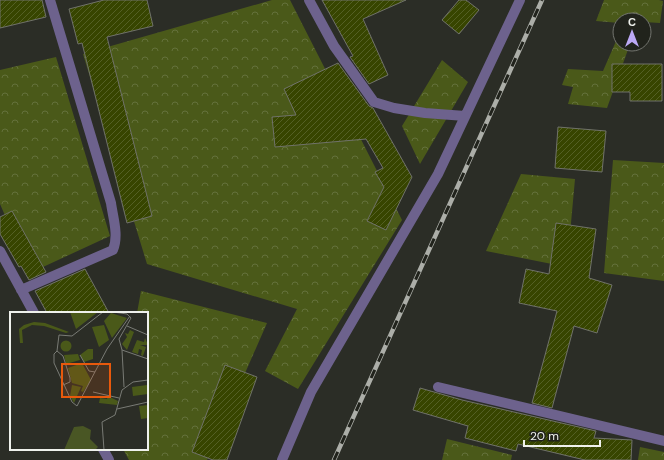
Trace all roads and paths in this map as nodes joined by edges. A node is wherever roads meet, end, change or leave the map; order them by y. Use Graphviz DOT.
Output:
graph roads {
  1 [pos="50,0"];
  2 [pos="309,0"];
  3 [pos="520,0"];
  4 [pos="465,116"];
  5 [pos="0,251"];
  6 [pos="21,290"];
  7 [pos="33,312"];
  8 [pos="438,387"];
  9 [pos="664,441"];
  10 [pos="104,450"];
  11 [pos="109,460"];
  12 [pos="282,460"];
  1 -- 6 [label="street"];
  2 -- 4 [label="street"];
  3 -- 4 [label="street"];
  4 -- 12 [label="street"];
  5 -- 6 [label="street"];
  6 -- 7 [label="street"];
  8 -- 9 [label="street"];
  10 -- 11 [label="street"];
}
